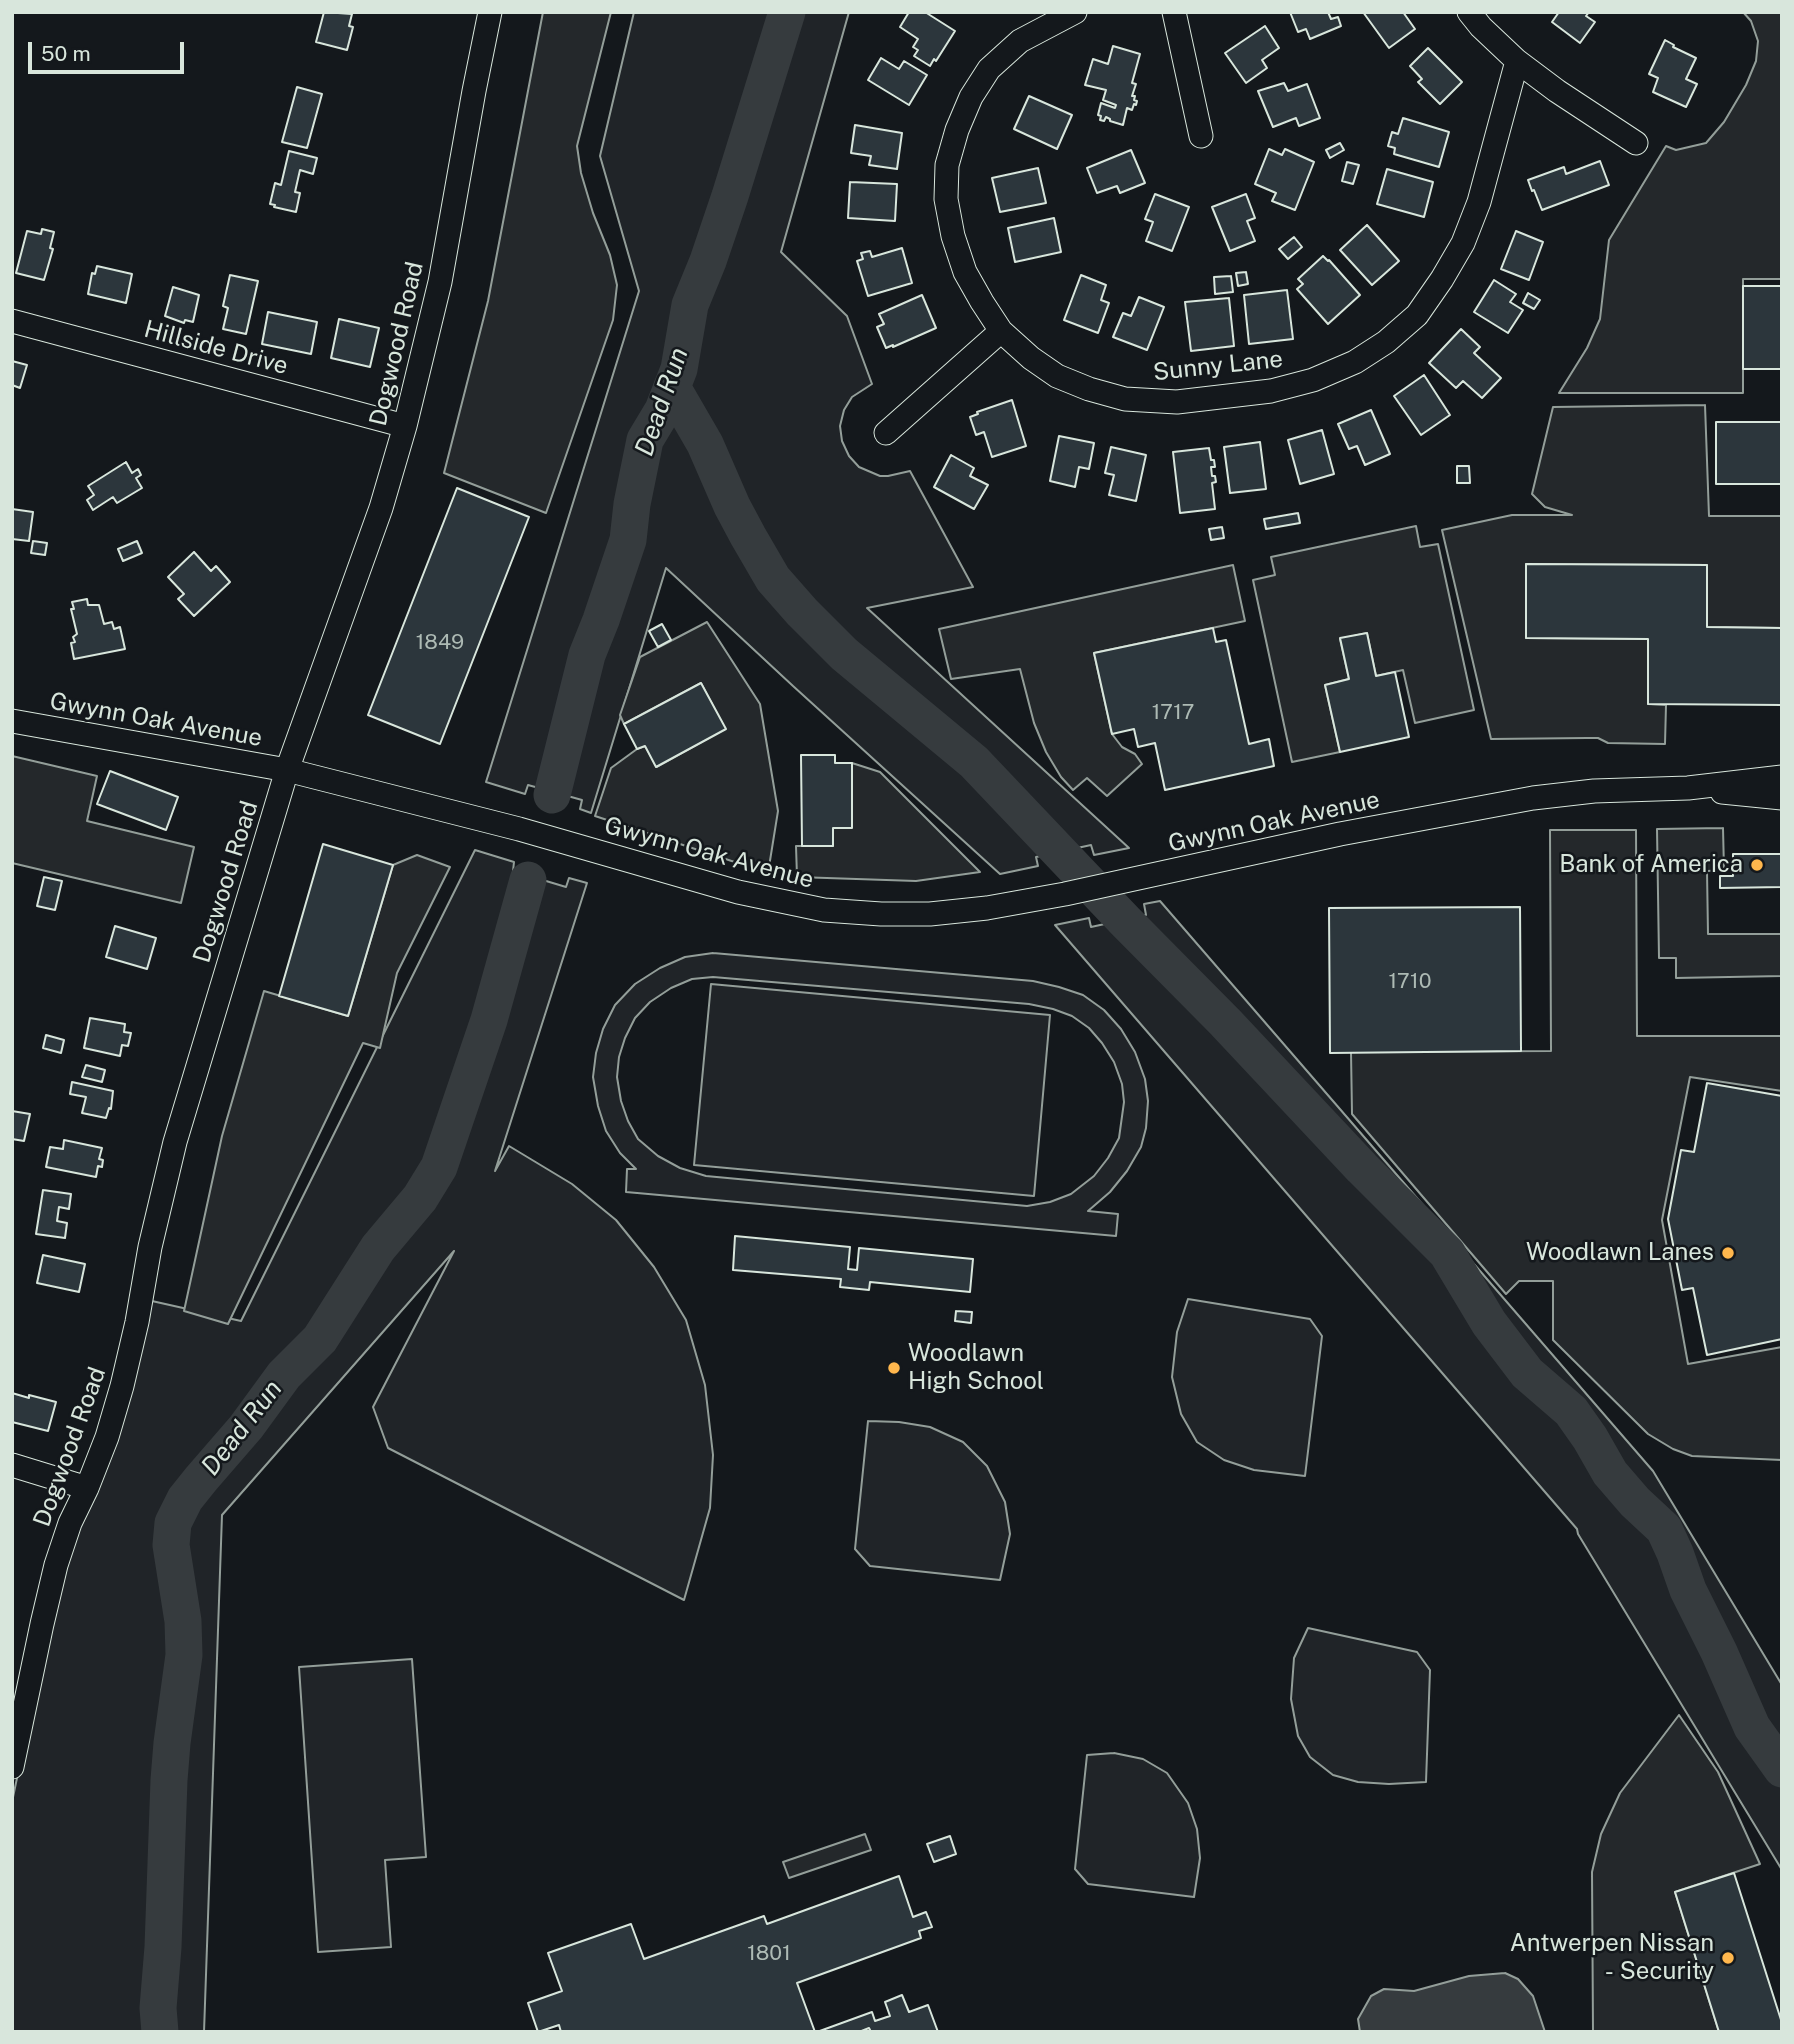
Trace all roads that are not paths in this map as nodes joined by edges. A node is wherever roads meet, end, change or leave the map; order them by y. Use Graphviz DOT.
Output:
graph roads {
  1 [pos="490,12"];
  2 [pos="1075,12"];
  3 [pos="1174,12"];
  4 [pos="1469,12"];
  5 [pos="1517,61"];
  6 [pos="1201,136"];
  7 [pos="1636,144"];
  8 [pos="12,321"];
  9 [pos="1001,331"];
  10 [pos="405,426"];
  11 [pos="886,433"];
  12 [pos="12,721"];
  13 [pos="287,771"];
  14 [pos="1782,777"];
  15 [pos="1688,788"];
  16 [pos="1782,798"];
  17 [pos="12,1465"];
  18 [pos="87,1488"];
  19 [pos="12,1767"];
  1 -- 10 [label="street, Dogwood Road"];
  2 -- 9 [label="street, Sunny Lane"];
  3 -- 6 [label="street"];
  4 -- 5 [label="street"];
  5 -- 7 [label="street"];
  5 -- 9 [label="street, Sunny Lane"];
  8 -- 10 [label="street, Hillside Drive"];
  9 -- 11 [label="street"];
  10 -- 13 [label="street, Dogwood Road"];
  12 -- 13 [label="street, Gwynn Oak Avenue"];
  13 -- 15 [label="street, Gwynn Oak Avenue"];
  13 -- 18 [label="street, Dogwood Road"];
  14 -- 15 [label="street, Gwynn Oak Avenue"];
  15 -- 16 [label="street, Gwynn Oak Avenue"];
  17 -- 18 [label="street"];
  18 -- 19 [label="street, Dogwood Road"];
}
